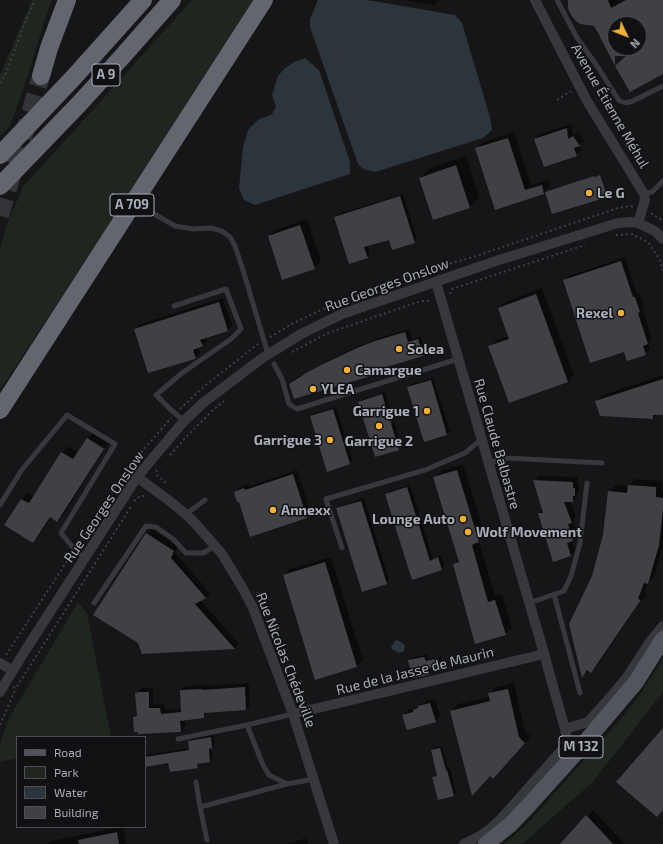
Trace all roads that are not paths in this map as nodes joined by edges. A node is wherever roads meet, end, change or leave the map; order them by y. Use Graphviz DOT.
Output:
graph roads {
  1 [pos="67,0"];
  2 [pos="143,0"];
  3 [pos="172,0"];
  4 [pos="264,0"];
  5 [pos="535,0"];
  6 [pos="557,0"];
  7 [pos="40,76"];
  8 [pos="663,86"];
  9 [pos="0,155"];
  10 [pos="663,181"];
  11 [pos="0,186"];
  12 [pos="644,194"];
  13 [pos="154,214"];
  14 [pos="638,223"];
  15 [pos="663,239"];
  16 [pos="436,282"];
  17 [pos="174,306"];
  18 [pos="268,354"];
  19 [pos="458,359"];
  20 [pos="274,364"];
  21 [pos="0,410"];
  22 [pos="184,421"];
  23 [pos="482,439"];
  24 [pos="489,463"];
  25 [pos="602,463"];
  26 [pos="137,477"];
  27 [pos="587,483"];
  28 [pos="205,500"];
  29 [pos="0,505"];
  30 [pos="186,514"];
  31 [pos="215,546"];
  32 [pos="342,548"];
  33 [pos="85,558"];
  34 [pos="554,594"];
  35 [pos="94,603"];
  36 [pos="529,603"];
  37 [pos="663,626"];
  38 [pos="663,639"];
  39 [pos="544,654"];
  40 [pos="0,663"];
  41 [pos="13,671"];
  42 [pos="0,692"];
  43 [pos="580,693"];
  44 [pos="294,714"];
  45 [pos="247,726"];
  46 [pos="565,729"];
  47 [pos="178,739"];
  48 [pos="314,780"];
  49 [pos="196,782"];
  50 [pos="287,784"];
  51 [pos="200,807"];
  52 [pos="207,840"];
  53 [pos="334,844"];
  54 [pos="464,844"];
  55 [pos="486,844"];
  1 -- 7 [label="highway"];
  2 -- 9 [label="highway, A 9"];
  3 -- 11 [label="highway, A 9"];
  4 -- 21 [label="highway, A 709"];
  5 -- 12 [label="street, Avenue Étienne Méhul"];
  6 -- 8 [label="lane"];
  10 -- 12 [label="lane"];
  12 -- 14 [label="street"];
  13 -- 18 [label="lane"];
  14 -- 15 [label="street"];
  14 -- 16 [label="street, Rue Georges Onslow"];
  16 -- 18 [label="street, Rue Georges Onslow"];
  16 -- 19 [label="street, Rue Claude Balbastre"];
  17 -- 22 [label="lane"];
  18 -- 22 [label="street, Rue Georges Onslow"];
  19 -- 20 [label="lane"];
  19 -- 23 [label="street, Rue Claude Balbastre"];
  22 -- 26 [label="street, Rue Georges Onslow"];
  23 -- 24 [label="street, Rue Claude Balbastre"];
  23 -- 32 [label="lane"];
  24 -- 25 [label="lane"];
  24 -- 36 [label="street, Rue Claude Balbastre"];
  26 -- 30 [label="street, Rue Nicolas Chédeville"];
  26 -- 33 [label="street, Rue Georges Onslow"];
  27 -- 34 [label="lane"];
  28 -- 30 [label="lane"];
  29 -- 33 [label="lane"];
  30 -- 31 [label="street, Rue Nicolas Chédeville"];
  31 -- 35 [label="lane"];
  31 -- 44 [label="street, Rue Nicolas Chédeville"];
  33 -- 41 [label="street, Rue Georges Onslow"];
  34 -- 36 [label="lane"];
  34 -- 43 [label="lane"];
  36 -- 39 [label="street, Rue Claude Balbastre"];
  37 -- 46 [label="street"];
  38 -- 55 [label="main road, M 132"];
  39 -- 44 [label="street, Rue de la Jasse de Maurin"];
  39 -- 46 [label="street, Rue Claude Balbastre"];
  40 -- 41 [label="street"];
  41 -- 42 [label="street, Rue Georges Onslow"];
  44 -- 45 [label="lane"];
  44 -- 48 [label="street, Rue Nicolas Chédeville"];
  45 -- 47 [label="lane"];
  45 -- 50 [label="lane"];
  46 -- 54 [label="street, Rue Claude Balbastre"];
  48 -- 50 [label="lane"];
  48 -- 53 [label="street, Rue Nicolas Chédeville"];
  49 -- 51 [label="lane"];
  50 -- 51 [label="lane"];
  51 -- 52 [label="lane"];
}
